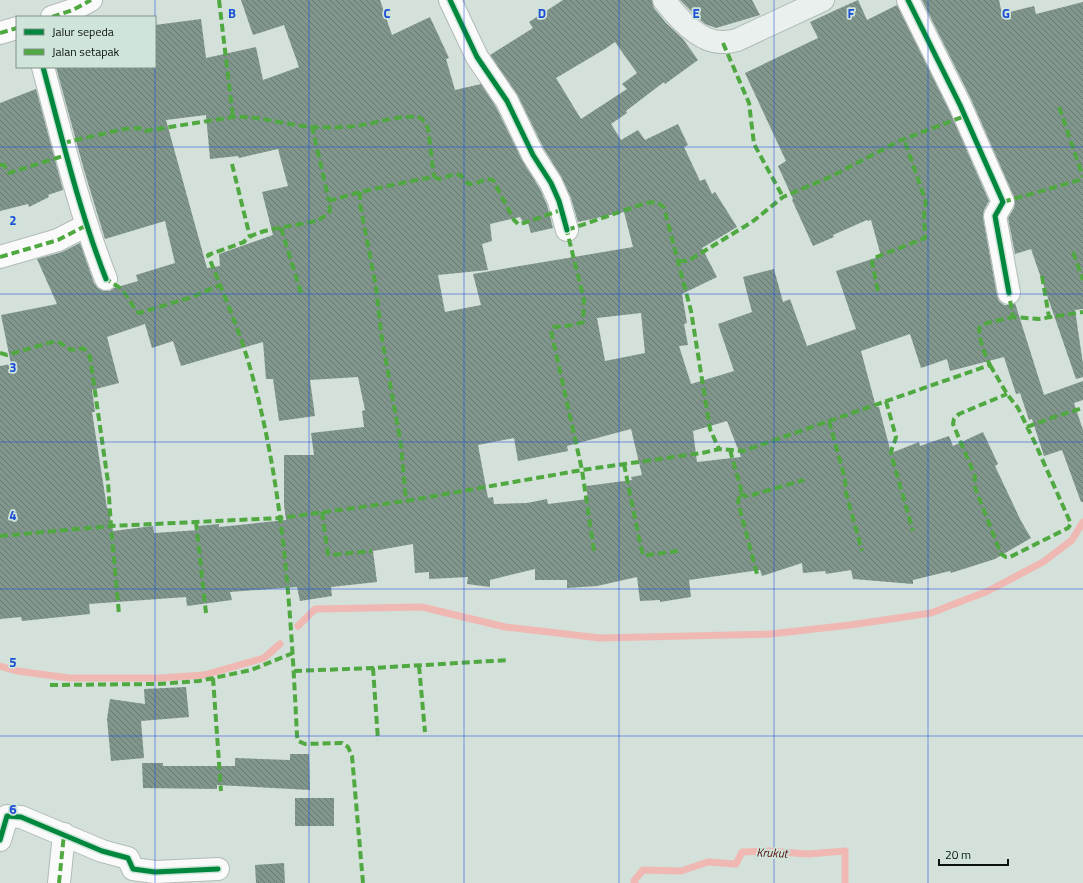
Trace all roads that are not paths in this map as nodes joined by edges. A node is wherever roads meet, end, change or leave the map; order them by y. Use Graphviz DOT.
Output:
graph roads {
  1 [pos="91,0"];
  2 [pos="450,0"];
  3 [pos="664,0"];
  4 [pos="823,0"];
  5 [pos="908,0"];
  6 [pos="55,16"];
  7 [pos="16,28"];
  8 [pos="0,33"];
  9 [pos="43,68"];
  10 [pos="87,225"];
  11 [pos="567,230"];
  12 [pos="0,257"];
  13 [pos="106,279"];
  14 [pos="1009,293"];
  15 [pos="64,834"];
  16 [pos="0,840"];
  17 [pos="218,869"];
  18 [pos="60,883"];
  1 -- 6 [label="street"];
  2 -- 11 [label="street"];
  3 -- 4 [label="main road"];
  5 -- 14 [label="street"];
  7 -- 8 [label="street"];
  9 -- 10 [label="street"];
  10 -- 12 [label="street"];
  10 -- 13 [label="street"];
  15 -- 16 [label="street"];
  15 -- 17 [label="street"];
  15 -- 18 [label="street"];
}
